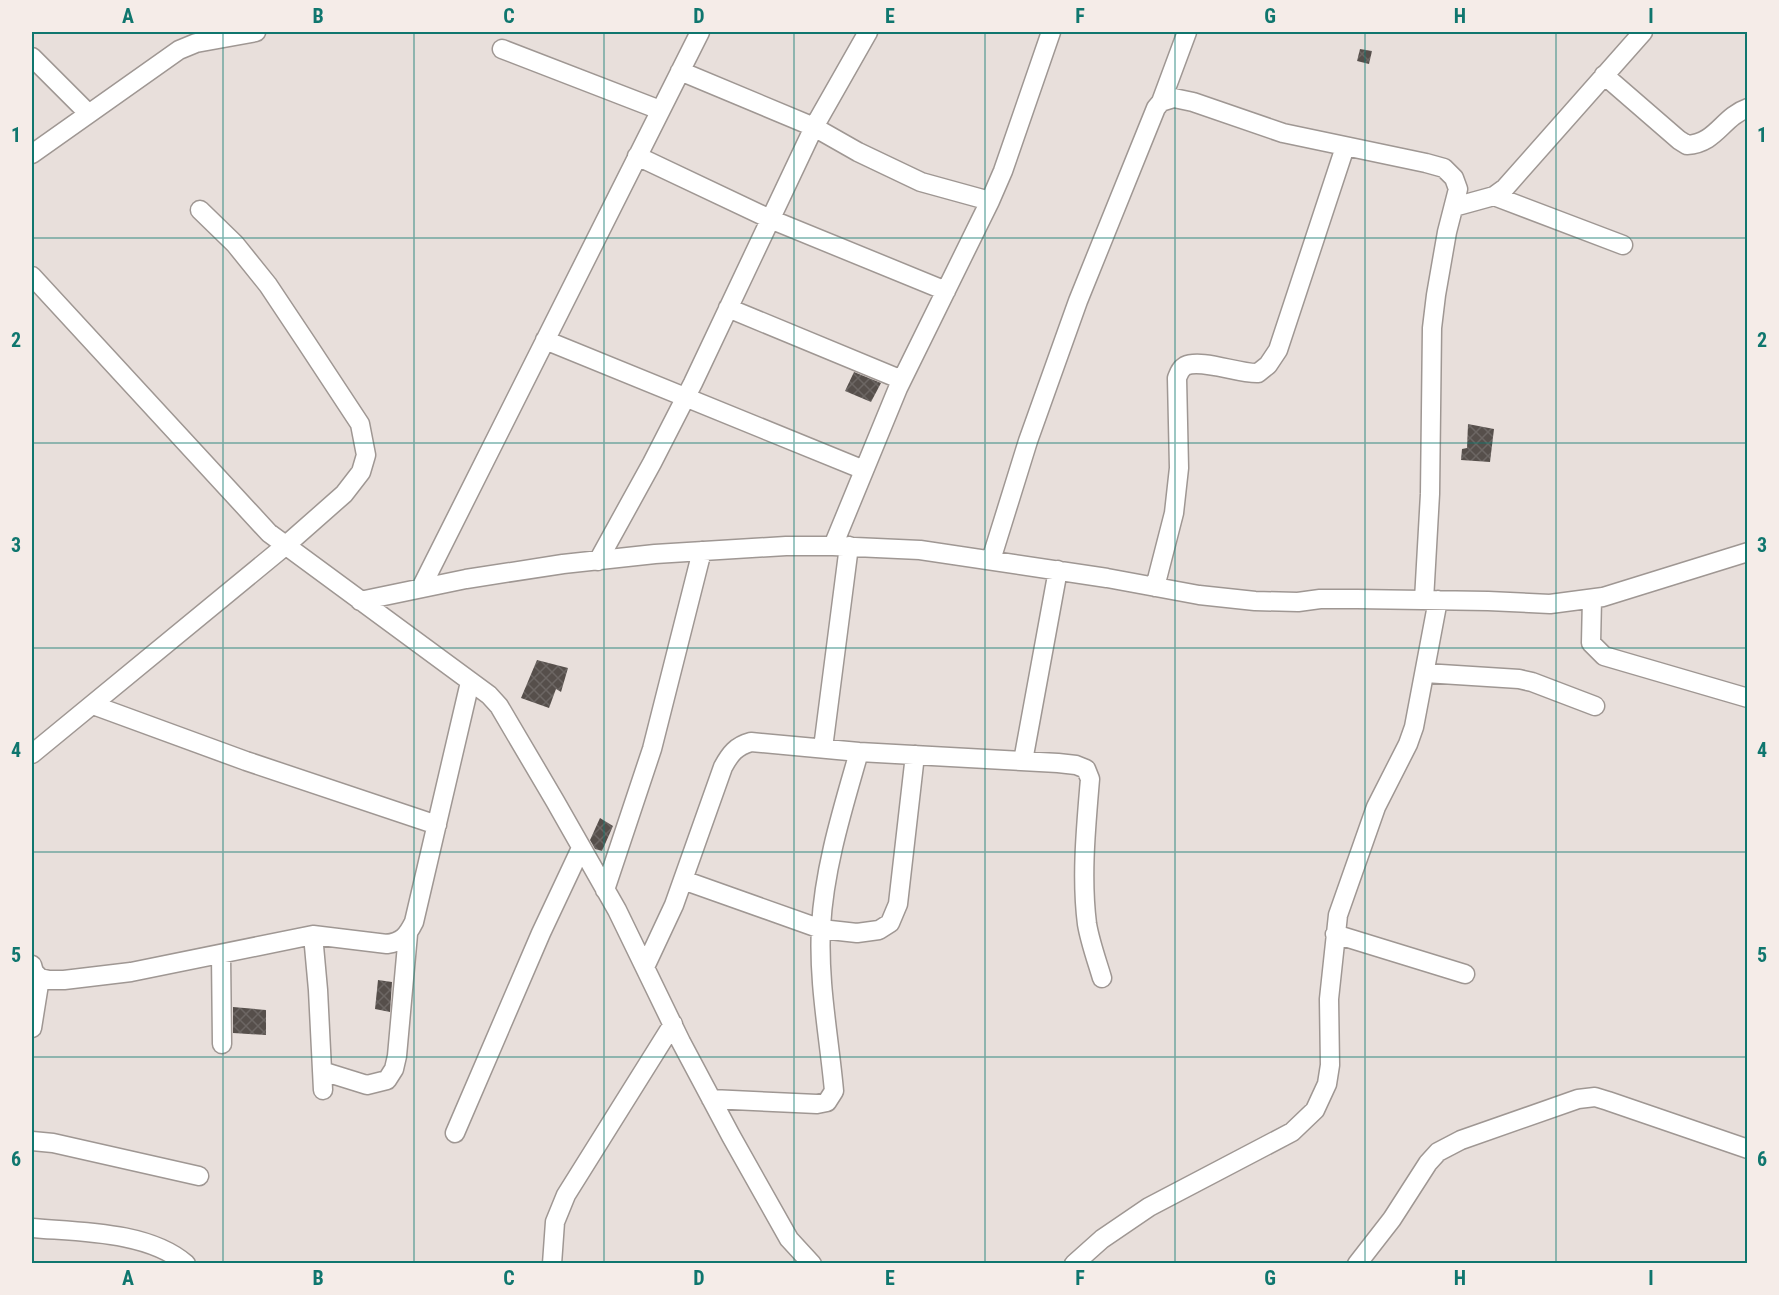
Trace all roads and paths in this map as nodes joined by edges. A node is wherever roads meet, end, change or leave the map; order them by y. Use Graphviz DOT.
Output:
graph roads {
  1 [pos="256,32"];
  2 [pos="868,32"];
  3 [pos="1051,32"];
  4 [pos="1187,32"];
  5 [pos="1643,32"];
  6 [pos="692,34"];
  7 [pos="207,36"];
  8 [pos="502,49"];
  9 [pos="32,57"];
  10 [pos="680,70"];
  11 [pos="1604,75"];
  12 [pos="1161,102"];
  13 [pos="1748,108"];
  14 [pos="660,110"];
  15 [pos="88,113"];
  16 [pos="814,127"];
  17 [pos="1345,147"];
  18 [pos="32,154"];
  19 [pos="637,156"];
  20 [pos="1494,196"];
  21 [pos="990,201"];
  22 [pos="1454,207"];
  23 [pos="200,210"];
  24 [pos="770,219"];
  25 [pos="1623,245"];
  26 [pos="32,276"];
  27 [pos="946,291"];
  28 [pos="728,308"];
  29 [pos="545,340"];
  30 [pos="902,380"];
  31 [pos="686,397"];
  32 [pos="864,470"];
  33 [pos="285,546"];
  34 [pos="841,546"];
  35 [pos="702,551"];
  36 [pos="1748,552"];
  37 [pos="991,560"];
  38 [pos="598,561"];
  39 [pos="1058,570"];
  40 [pos="1155,587"];
  41 [pos="421,588"];
  42 [pos="1592,599"];
  43 [pos="1431,600"];
  44 [pos="360,601"];
  45 [pos="1425,673"];
  46 [pos="470,682"];
  47 [pos="1748,698"];
  48 [pos="93,705"];
  49 [pos="1595,706"];
  50 [pos="823,748"];
  51 [pos="859,752"];
  52 [pos="32,754"];
  53 [pos="915,755"];
  54 [pos="1023,761"];
  55 [pos="437,825"];
  56 [pos="581,848"];
  57 [pos="683,880"];
  58 [pos="605,890"];
  59 [pos="821,929"];
  60 [pos="408,934"];
  61 [pos="1335,934"];
  62 [pos="313,935"];
  63 [pos="221,954"];
  64 [pos="645,967"];
  65 [pos="36,972"];
  66 [pos="1465,974"];
  67 [pos="1102,978"];
  68 [pos="672,1024"];
  69 [pos="32,1028"];
  70 [pos="222,1044"];
  71 [pos="322,1071"];
  72 [pos="323,1090"];
  73 [pos="711,1099"];
  74 [pos="454,1133"];
  75 [pos="32,1141"];
  76 [pos="1748,1149"];
  77 [pos="199,1176"];
  78 [pos="32,1228"];
  79 [pos="186,1263"];
  80 [pos="552,1263"];
  81 [pos="812,1263"];
  82 [pos="1074,1263"];
  83 [pos="1357,1263"];
  1 -- 7 [label="street"];
  2 -- 16 [label="street"];
  3 -- 21 [label="street"];
  4 -- 12 [label="street"];
  5 -- 11 [label="street"];
  6 -- 10 [label="street"];
  7 -- 15 [label="street"];
  8 -- 14 [label="street"];
  9 -- 15 [label="street"];
  10 -- 14 [label="street"];
  10 -- 16 [label="street"];
  11 -- 13 [label="street"];
  11 -- 20 [label="street"];
  12 -- 17 [label="street"];
  12 -- 37 [label="street"];
  14 -- 19 [label="street"];
  15 -- 18 [label="street"];
  16 -- 21 [label="street"];
  16 -- 24 [label="street"];
  17 -- 22 [label="street"];
  17 -- 40 [label="street"];
  19 -- 24 [label="street"];
  19 -- 29 [label="street"];
  20 -- 22 [label="street"];
  20 -- 25 [label="street"];
  21 -- 27 [label="street"];
  22 -- 43 [label="street"];
  23 -- 33 [label="street"];
  24 -- 27 [label="street"];
  24 -- 28 [label="street"];
  26 -- 33 [label="street"];
  27 -- 30 [label="street"];
  28 -- 30 [label="street"];
  28 -- 31 [label="street"];
  29 -- 31 [label="street"];
  29 -- 41 [label="street"];
  30 -- 32 [label="street"];
  31 -- 32 [label="street"];
  31 -- 38 [label="street"];
  32 -- 34 [label="street"];
  33 -- 44 [label="street"];
  33 -- 48 [label="street"];
  34 -- 35 [label="street"];
  34 -- 37 [label="street"];
  34 -- 50 [label="street"];
  35 -- 38 [label="street"];
  35 -- 58 [label="street"];
  36 -- 42 [label="street"];
  37 -- 39 [label="street"];
  38 -- 41 [label="street"];
  39 -- 40 [label="street"];
  39 -- 54 [label="street"];
  40 -- 43 [label="street"];
  41 -- 44 [label="street"];
  42 -- 43 [label="street"];
  42 -- 47 [label="street"];
  43 -- 45 [label="street"];
  44 -- 46 [label="street"];
  45 -- 49 [label="street"];
  45 -- 61 [label="street"];
  46 -- 55 [label="street"];
  46 -- 56 [label="street"];
  48 -- 52 [label="street"];
  48 -- 55 [label="street"];
  50 -- 51 [label="street"];
  50 -- 57 [label="street"];
  51 -- 53 [label="street"];
  51 -- 59 [label="street"];
  53 -- 54 [label="street"];
  53 -- 59 [label="street"];
  54 -- 67 [label="street"];
  55 -- 60 [label="street"];
  56 -- 58 [label="street"];
  56 -- 74 [label="street"];
  57 -- 59 [label="street"];
  57 -- 64 [label="street"];
  58 -- 64 [label="street"];
  59 -- 73 [label="street"];
  60 -- 62 [label="street"];
  60 -- 71 [label="street"];
  61 -- 66 [label="street"];
  61 -- 82 [label="street"];
  62 -- 63 [label="street"];
  62 -- 71 [label="street"];
  63 -- 65 [label="street"];
  63 -- 70 [label="street"];
  64 -- 68 [label="street"];
  65 -- 69 [label="street"];
  68 -- 73 [label="street"];
  68 -- 80 [label="street"];
  71 -- 72 [label="street"];
  73 -- 81 [label="street"];
  75 -- 77 [label="street"];
  76 -- 83 [label="street"];
  78 -- 79 [label="street"];
}
